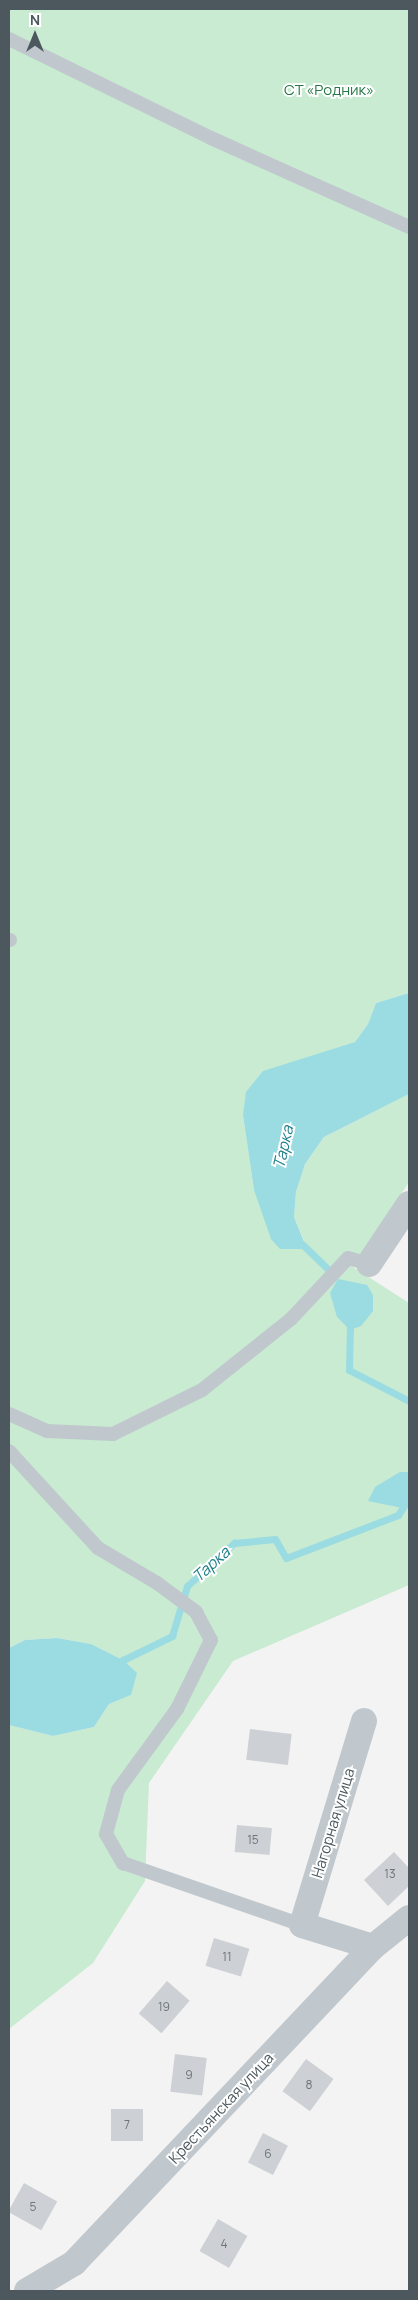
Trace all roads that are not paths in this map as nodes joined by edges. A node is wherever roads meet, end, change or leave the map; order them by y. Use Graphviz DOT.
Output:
graph roads {
  1 [pos="9,39"];
  2 [pos="409,227"];
  3 [pos="409,1204"];
  4 [pos="359,1261"];
  5 [pos="9,1414"];
  6 [pos="9,1451"];
  7 [pos="364,1722"];
  8 [pos="409,1918"];
  9 [pos="302,1926"];
  10 [pos="373,1947"];
  11 [pos="27,2291"];
  1 -- 2 [label="lane"];
  3 -- 4 [label="street"];
  4 -- 5 [label="lane"];
  6 -- 9 [label="lane"];
  7 -- 9 [label="street, Нагорная улица"];
  8 -- 10 [label="street, Крестьянская улица"];
  9 -- 10 [label="street"];
  10 -- 11 [label="street, Крестьянская улица"];
}
